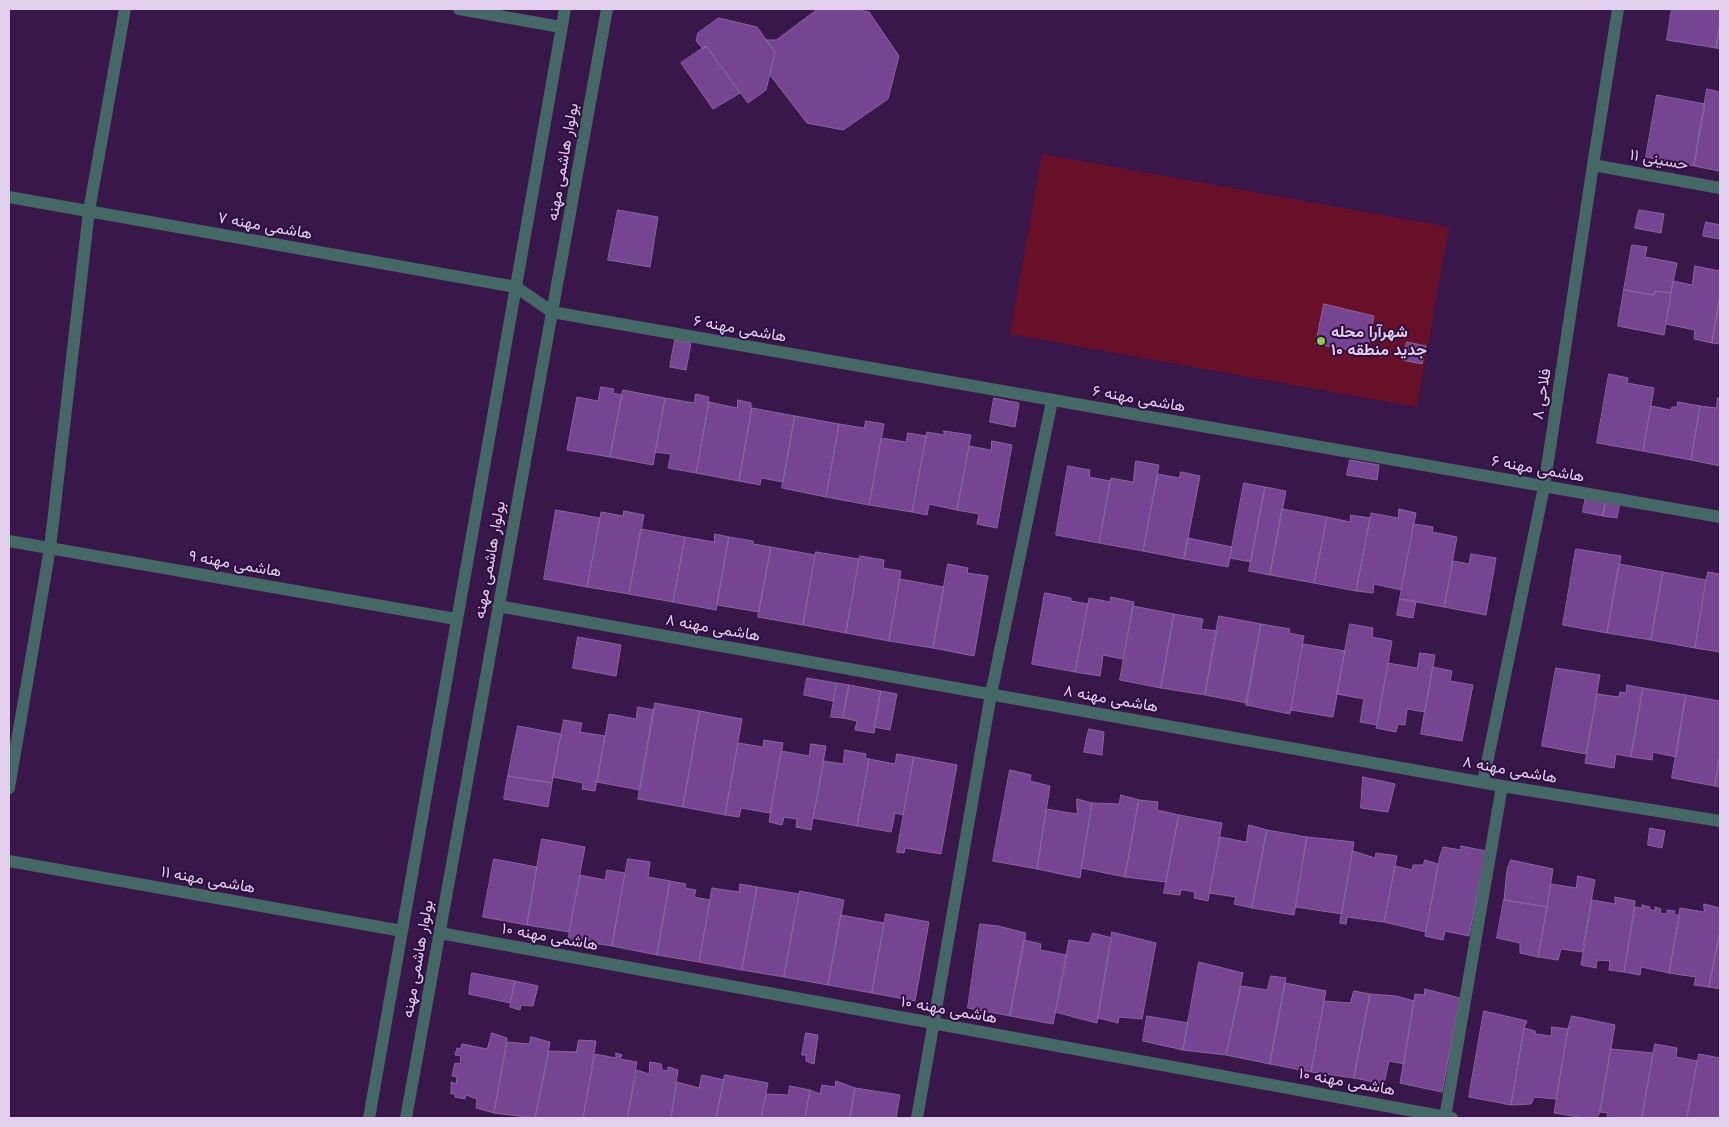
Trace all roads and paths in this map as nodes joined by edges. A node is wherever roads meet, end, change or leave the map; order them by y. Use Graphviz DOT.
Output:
graph roads {
  1 [pos="126,9"];
  2 [pos="459,9"];
  3 [pos="565,9"];
  4 [pos="607,9"];
  5 [pos="1618,9"];
  6 [pos="561,27"];
  7 [pos="1593,165"];
  8 [pos="1720,188"];
  9 [pos="9,196"];
  10 [pos="90,211"];
  11 [pos="516,287"];
  12 [pos="552,312"];
  13 [pos="1052,401"];
  14 [pos="1544,487"];
  15 [pos="1720,517"];
  16 [pos="9,540"];
  17 [pos="50,548"];
  18 [pos="498,606"];
  19 [pos="456,619"];
  20 [pos="991,694"];
  21 [pos="1483,782"];
  22 [pos="1502,786"];
  23 [pos="9,788"];
  24 [pos="1720,821"];
  25 [pos="9,861"];
  26 [pos="402,931"];
  27 [pos="440,934"];
  28 [pos="934,1024"];
  29 [pos="1448,1117"];
  30 [pos="369,1118"];
  31 [pos="406,1118"];
  32 [pos="917,1118"];
  1 -- 10 [label="street"];
  2 -- 6 [label="street"];
  3 -- 6 [label="street, بولوار هاشمی مهنه"];
  4 -- 12 [label="street, بولوار هاشمی مهنه"];
  5 -- 7 [label="street, فلاحی ۸"];
  6 -- 11 [label="street, بولوار هاشمی مهنه"];
  7 -- 8 [label="street, حسینی ۱۱"];
  7 -- 14 [label="street, فلاحی ۸"];
  9 -- 10 [label="street, هاشمی مهنه ۷"];
  10 -- 11 [label="street, هاشمی مهنه ۷"];
  10 -- 17 [label="street"];
  11 -- 12 [label="street"];
  11 -- 19 [label="street, بولوار هاشمی مهنه"];
  12 -- 13 [label="street, هاشمی مهنه ۶"];
  12 -- 18 [label="street, بولوار هاشمی مهنه"];
  13 -- 14 [label="street, هاشمی مهنه ۶"];
  13 -- 20 [label="street"];
  14 -- 15 [label="street, هاشمی مهنه ۶"];
  14 -- 21 [label="street, فلاحی ۸"];
  16 -- 17 [label="street, هاشمی مهنه ۹"];
  17 -- 19 [label="street, هاشمی مهنه ۹"];
  17 -- 23 [label="street"];
  18 -- 20 [label="street, هاشمی مهنه ۸"];
  18 -- 27 [label="street, بولوار هاشمی مهنه"];
  19 -- 26 [label="street, بولوار هاشمی مهنه"];
  20 -- 21 [label="street, هاشمی مهنه ۸"];
  20 -- 28 [label="street"];
  21 -- 22 [label="street, هاشمی مهنه ۸"];
  22 -- 24 [label="street, هاشمی مهنه ۸"];
  22 -- 29 [label="street"];
  25 -- 26 [label="street, هاشمی مهنه ۱۱"];
  26 -- 30 [label="street, بولوار هاشمی مهنه"];
  27 -- 28 [label="street, هاشمی مهنه ۱۰"];
  27 -- 31 [label="street, بولوار هاشمی مهنه"];
  28 -- 29 [label="street, هاشمی مهنه ۱۰"];
  28 -- 32 [label="street"];
}
